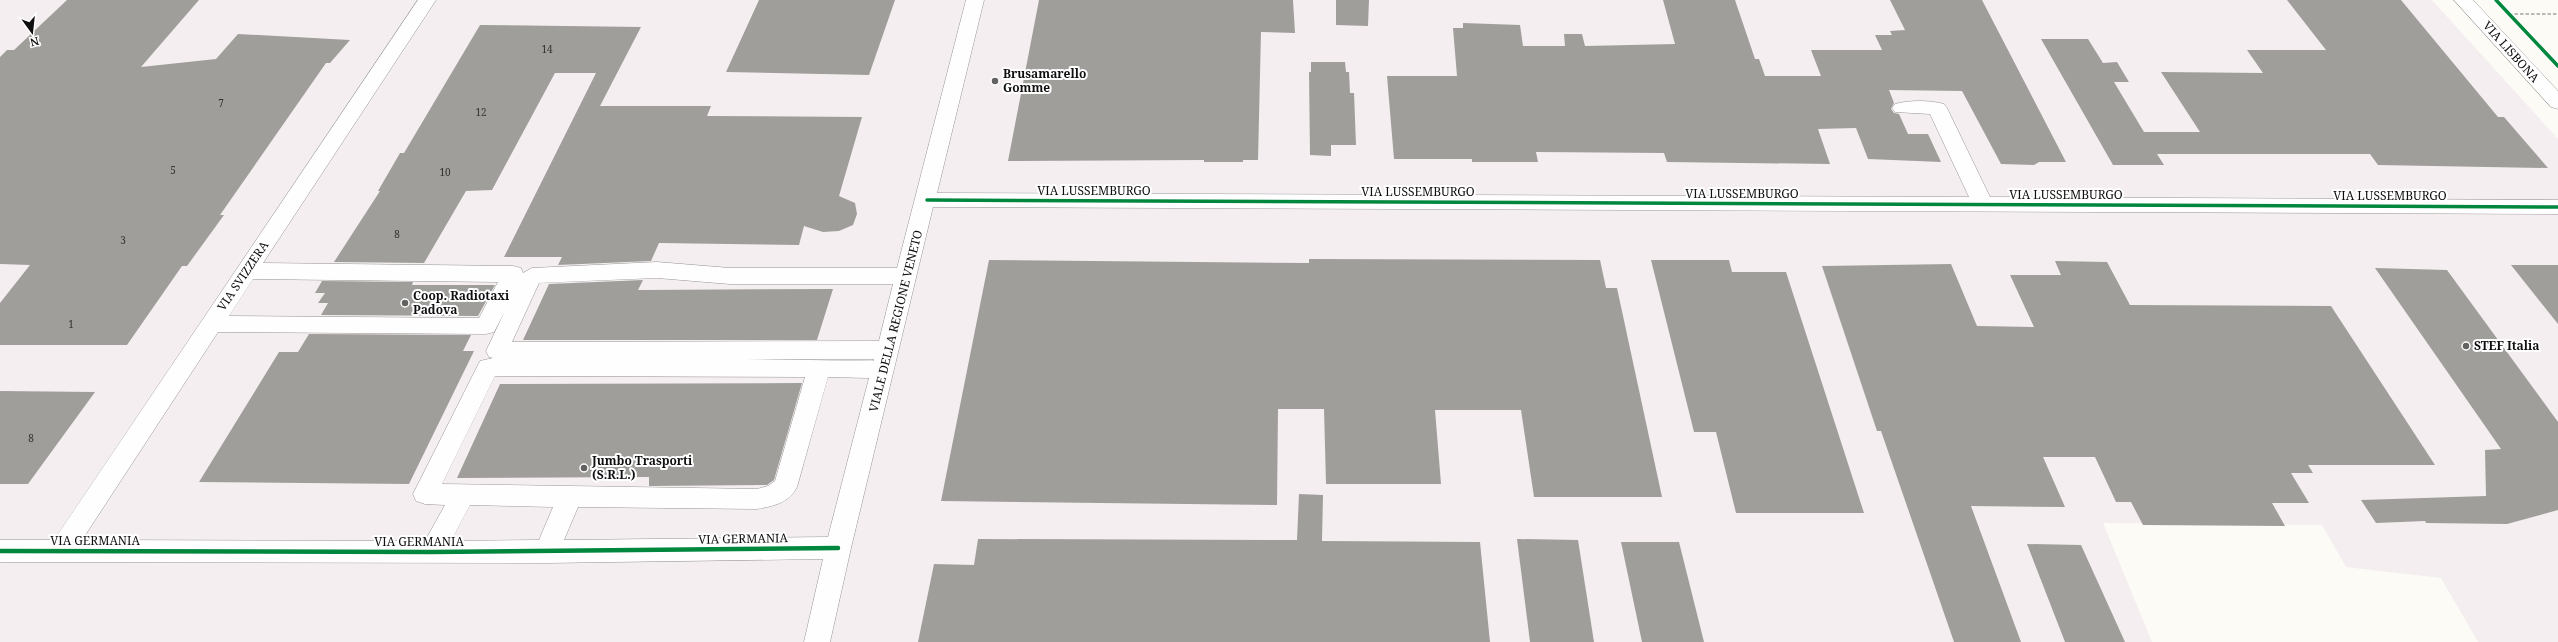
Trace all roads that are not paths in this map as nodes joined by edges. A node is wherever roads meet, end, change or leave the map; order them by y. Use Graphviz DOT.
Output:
graph roads {
  1 [pos="427,0"];
  2 [pos="975,0"];
  3 [pos="2463,0"];
  4 [pos="2558,103"];
  5 [pos="1902,108"];
  6 [pos="927,200"];
  7 [pos="1983,204"];
  8 [pos="2558,207"];
  9 [pos="246,271"];
  10 [pos="907,276"];
  11 [pos="211,324"];
  12 [pos="886,360"];
  13 [pos="819,368"];
  14 [pos="462,495"];
  15 [pos="570,497"];
  16 [pos="838,548"];
  17 [pos="0,551"];
  18 [pos="60,552"];
  19 [pos="432,552"];
  20 [pos="546,552"];
  21 [pos="817,642"];
  1 -- 9 [label="street, VIA SVIZZERA"];
  2 -- 6 [label="street, VIALE DELLA REGIONE VENETO"];
  3 -- 4 [label="street, VIA LISBONA"];
  5 -- 7 [label="street"];
  6 -- 7 [label="street, VIA LUSSEMBURGO"];
  6 -- 10 [label="street, VIALE DELLA REGIONE VENETO"];
  7 -- 8 [label="street, VIA LUSSEMBURGO"];
  9 -- 11 [label="street, VIA SVIZZERA"];
  9 -- 11 [label="street"];
  10 -- 12 [label="street, VIALE DELLA REGIONE VENETO"];
  10 -- 12 [label="street"];
  11 -- 18 [label="street, VIA SVIZZERA"];
  12 -- 13 [label="street"];
  12 -- 16 [label="street, VIALE DELLA REGIONE VENETO"];
  13 -- 14 [label="street"];
  13 -- 15 [label="street"];
  14 -- 15 [label="street"];
  14 -- 19 [label="street"];
  15 -- 20 [label="street"];
  16 -- 20 [label="street, VIA GERMANIA"];
  16 -- 21 [label="street, VIALE DELLA REGIONE VENETO"];
  17 -- 18 [label="street, VIA GERMANIA"];
  18 -- 19 [label="street, VIA GERMANIA"];
  19 -- 20 [label="street, VIA GERMANIA"];
}
